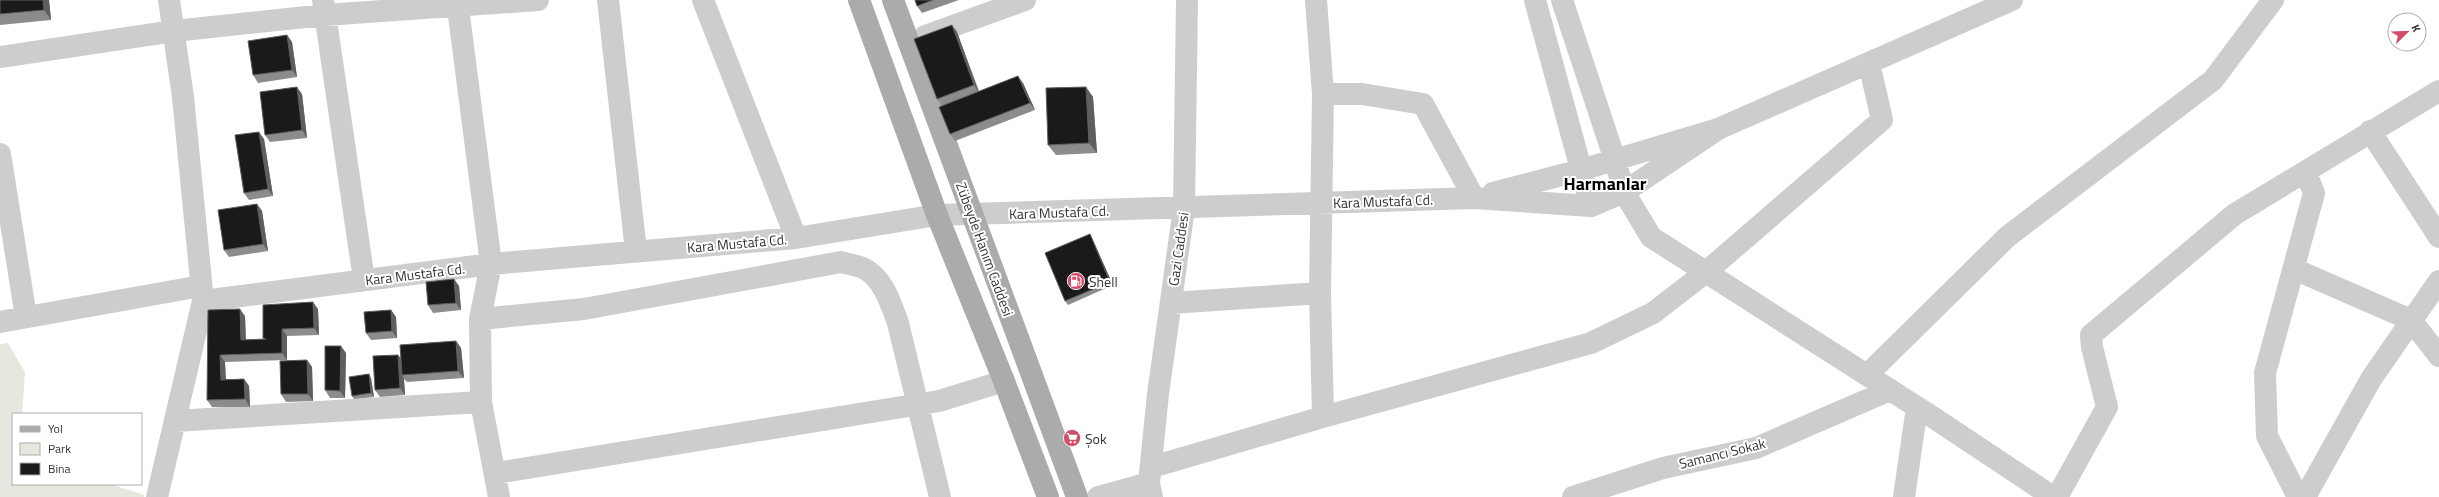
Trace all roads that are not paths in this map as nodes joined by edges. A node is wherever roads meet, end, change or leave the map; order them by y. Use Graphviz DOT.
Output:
graph roads {
  1 [pos="169,0"];
  2 [pos="538,0"];
  3 [pos="608,0"];
  4 [pos="702,0"];
  5 [pos="859,0"];
  6 [pos="893,0"];
  7 [pos="1025,0"];
  8 [pos="1187,0"];
  9 [pos="1316,0"];
  10 [pos="1535,0"];
  11 [pos="1562,0"];
  12 [pos="2012,0"];
  13 [pos="2273,0"];
  14 [pos="457,3"];
  15 [pos="324,8"];
  16 [pos="174,31"];
  17 [pos="909,42"];
  18 [pos="0,57"];
  19 [pos="1869,63"];
  20 [pos="2439,91"];
  21 [pos="1323,94"];
  22 [pos="1718,130"];
  23 [pos="2370,131"];
  24 [pos="0,154"];
  25 [pos="1616,160"];
  26 [pos="1581,170"];
  27 [pos="2306,173"];
  28 [pos="1624,192"];
  29 [pos="1474,198"];
  30 [pos="1320,203"];
  31 [pos="1591,206"];
  32 [pos="1184,208"];
  33 [pos="937,215"];
  34 [pos="972,215"];
  35 [pos="2439,237"];
  36 [pos="796,238"];
  37 [pos="636,252"];
  38 [pos="492,264"];
  39 [pos="2294,269"];
  40 [pos="1706,272"];
  41 [pos="364,280"];
  42 [pos="2439,281"];
  43 [pos="202,293"];
  44 [pos="1320,293"];
  45 [pos="1171,303"];
  46 [pos="26,317"];
  47 [pos="480,318"];
  48 [pos="2411,320"];
  49 [pos="0,322"];
  50 [pos="2439,356"];
  51 [pos="1867,375"];
  52 [pos="1004,381"];
  53 [pos="1890,390"];
  54 [pos="482,402"];
  55 [pos="918,403"];
  56 [pos="1917,407"];
  57 [pos="1323,417"];
  58 [pos="175,422"];
  59 [pos="496,473"];
  60 [pos="1151,482"];
  61 [pos="157,497"];
  62 [pos="499,497"];
  63 [pos="940,497"];
  64 [pos="1048,497"];
  65 [pos="1078,497"];
  66 [pos="1098,497"];
  67 [pos="1573,497"];
  68 [pos="1904,497"];
  69 [pos="2053,497"];
  70 [pos="2058,497"];
  71 [pos="2298,497"];
  72 [pos="2305,497"];
  1 -- 16 [label="street"];
  2 -- 14 [label="street"];
  3 -- 37 [label="street"];
  4 -- 36 [label="street"];
  5 -- 33 [label="main road"];
  6 -- 17 [label="main road, Zübeyde Hanım Caddesi"];
  7 -- 17 [label="street"];
  8 -- 32 [label="street, Gazi Caddesi"];
  9 -- 21 [label="street"];
  10 -- 26 [label="street"];
  11 -- 25 [label="street"];
  12 -- 19 [label="street"];
  13 -- 51 [label="street"];
  14 -- 15 [label="street"];
  14 -- 38 [label="street"];
  15 -- 16 [label="street"];
  15 -- 41 [label="street"];
  16 -- 18 [label="street"];
  16 -- 43 [label="street"];
  17 -- 34 [label="main road, Zübeyde Hanım Caddesi"];
  19 -- 22 [label="street"];
  19 -- 40 [label="street"];
  20 -- 23 [label="street"];
  21 -- 29 [label="street"];
  21 -- 30 [label="street"];
  22 -- 25 [label="street"];
  22 -- 28 [label="street"];
  23 -- 27 [label="street"];
  23 -- 35 [label="street"];
  24 -- 46 [label="street"];
  25 -- 26 [label="street"];
  25 -- 28 [label="street"];
  26 -- 29 [label="street"];
  26 -- 31 [label="street"];
  27 -- 39 [label="street"];
  27 -- 70 [label="street"];
  28 -- 31 [label="street"];
  28 -- 40 [label="street"];
  29 -- 30 [label="street, Kara Mustafa Cd."];
  29 -- 31 [label="street"];
  30 -- 32 [label="street, Kara Mustafa Cd."];
  30 -- 44 [label="street"];
  32 -- 34 [label="street, Kara Mustafa Cd."];
  32 -- 45 [label="street, Gazi Caddesi"];
  33 -- 34 [label="street, Kara Mustafa Cd."];
  33 -- 36 [label="street, Kara Mustafa Cd."];
  33 -- 52 [label="main road"];
  34 -- 65 [label="main road, Zübeyde Hanım Caddesi"];
  36 -- 37 [label="street, Kara Mustafa Cd."];
  37 -- 38 [label="street, Kara Mustafa Cd."];
  38 -- 41 [label="street, Kara Mustafa Cd."];
  38 -- 47 [label="street"];
  39 -- 48 [label="street"];
  39 -- 71 [label="street"];
  40 -- 51 [label="street"];
  40 -- 57 [label="street"];
  41 -- 43 [label="street, Kara Mustafa Cd."];
  42 -- 48 [label="street"];
  43 -- 46 [label="street, Kara Mustafa Cd."];
  43 -- 58 [label="street"];
  44 -- 45 [label="street"];
  44 -- 57 [label="street"];
  45 -- 60 [label="street, Gazi Caddesi"];
  46 -- 49 [label="street, Kara Mustafa Cd."];
  47 -- 54 [label="street"];
  47 -- 55 [label="street"];
  48 -- 50 [label="street"];
  48 -- 72 [label="street"];
  51 -- 53 [label="street"];
  52 -- 55 [label="street"];
  52 -- 64 [label="main road"];
  53 -- 56 [label="street"];
  53 -- 67 [label="street, Samancı Sokak"];
  54 -- 58 [label="street"];
  54 -- 59 [label="street"];
  55 -- 59 [label="street"];
  55 -- 63 [label="street"];
  56 -- 68 [label="street"];
  56 -- 69 [label="street"];
  57 -- 60 [label="street"];
  58 -- 61 [label="street"];
  59 -- 62 [label="street"];
  60 -- 66 [label="street"];
}
